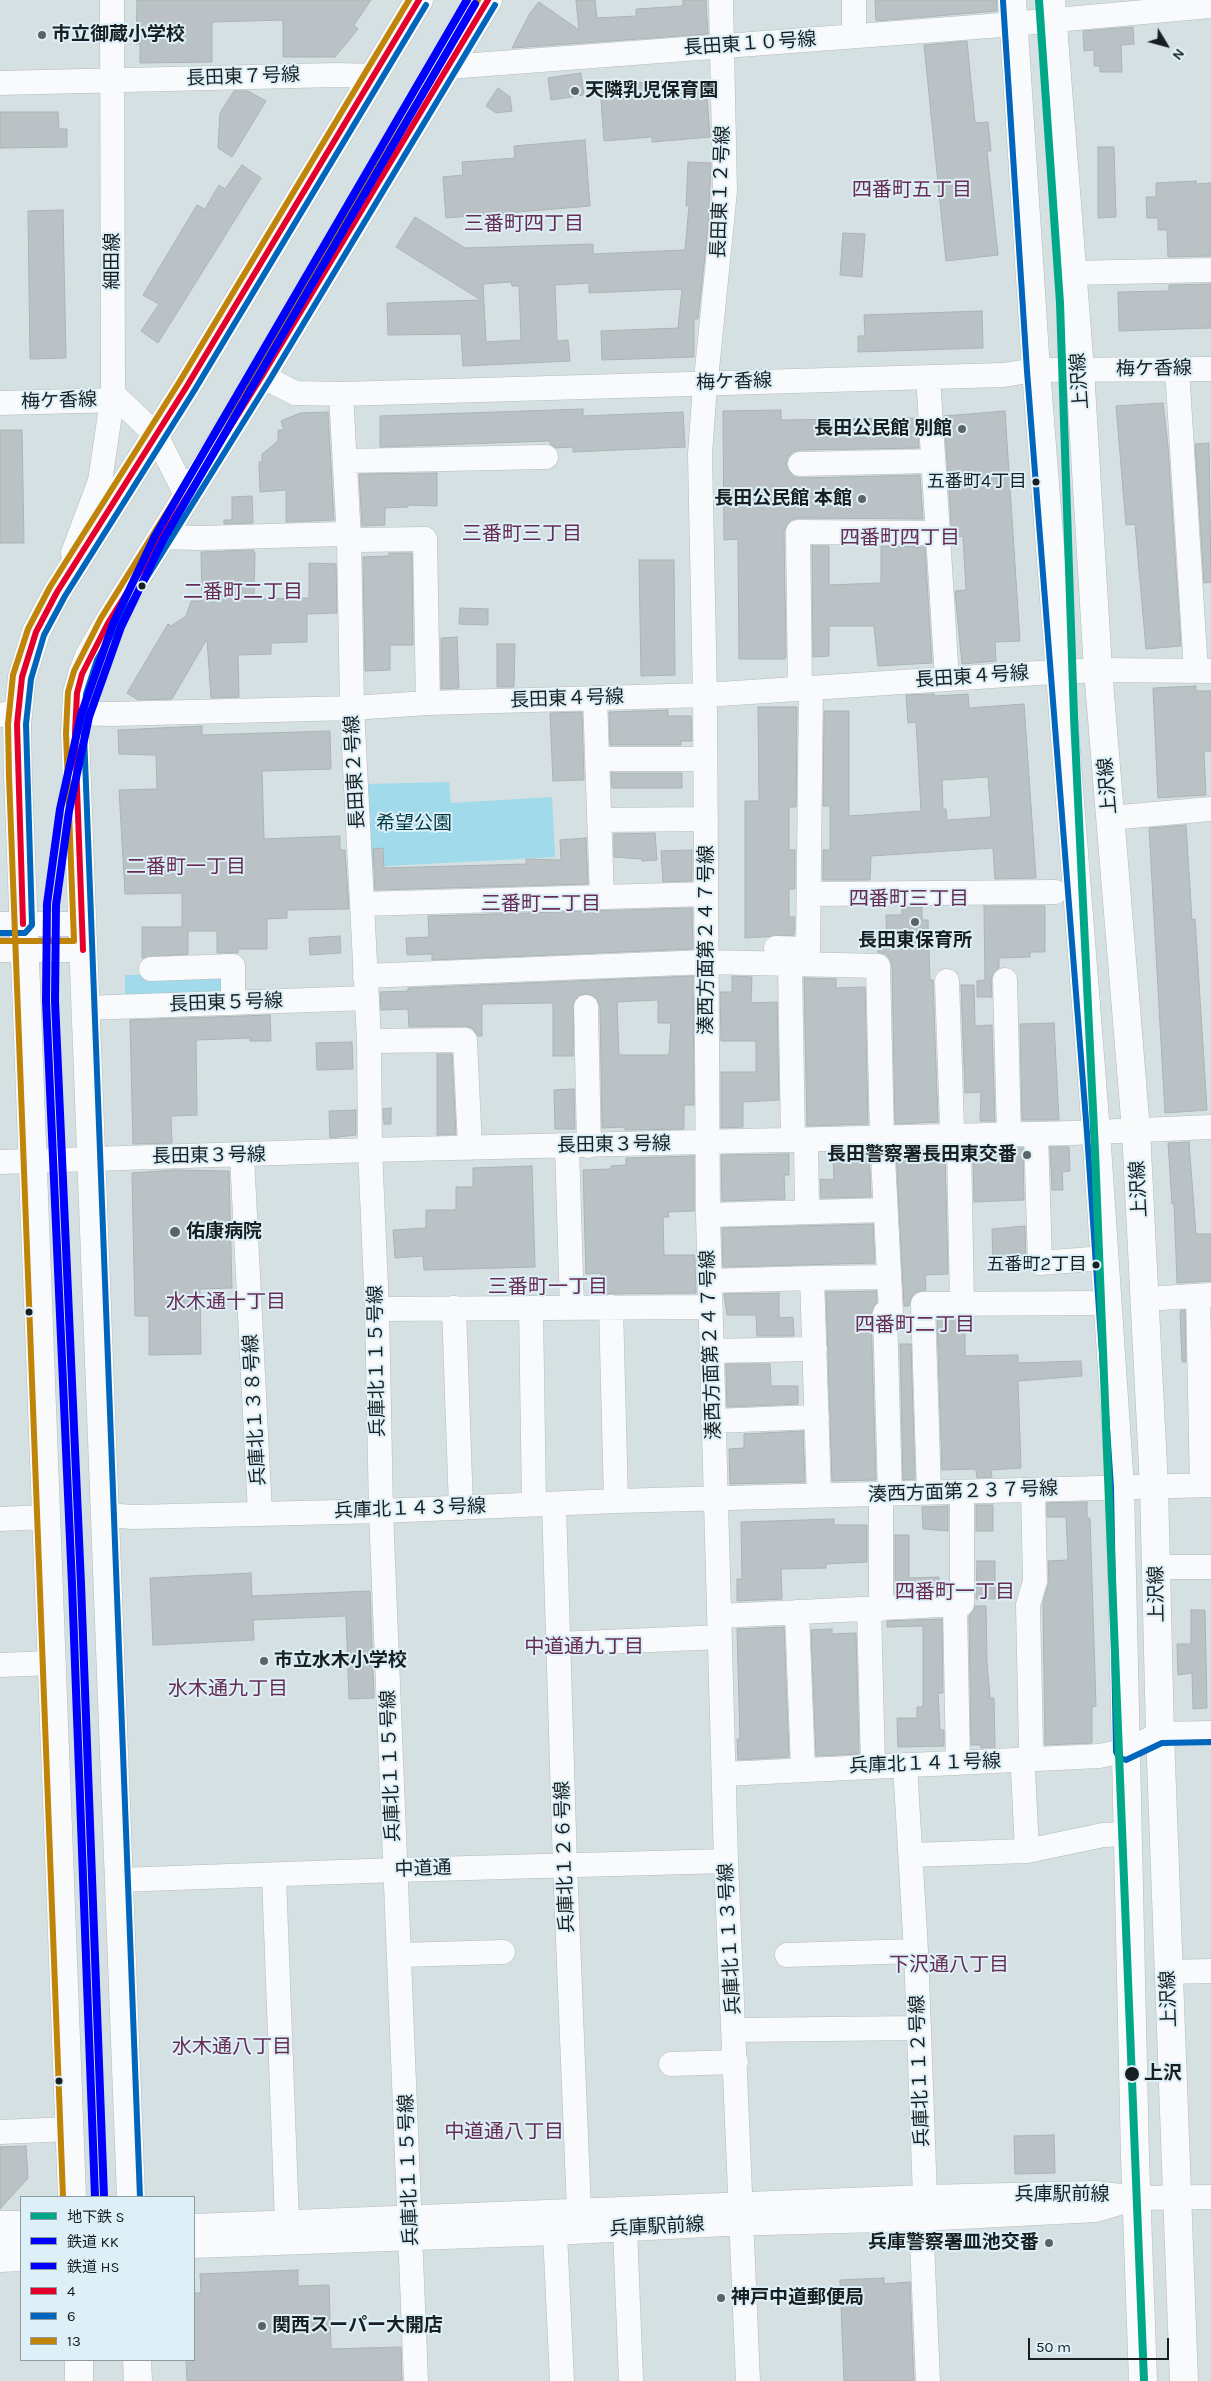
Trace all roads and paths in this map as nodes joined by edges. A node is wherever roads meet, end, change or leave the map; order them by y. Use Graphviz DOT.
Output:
graph roads {
  1 [pos="112,0"];
  2 [pos="419,0"];
  3 [pos="488,0"];
  4 [pos="720,0"];
  5 [pos="854,0"];
  6 [pos="1211,6"];
  7 [pos="1051,10"];
  8 [pos="1013,12"];
  9 [pos="854,36"];
  10 [pos="722,47"];
  11 [pos="448,66"];
  12 [pos="374,76"];
  13 [pos="112,81"];
  14 [pos="0,83"];
  15 [pos="1211,270"];
  16 [pos="1072,273"];
  17 [pos="1211,368"];
  18 [pos="1177,369"];
  19 [pos="1036,370"];
  20 [pos="1080,370"];
  21 [pos="262,376"];
  22 [pos="706,383"];
  23 [pos="929,392"];
  24 [pos="342,394"];
  25 [pos="115,398"];
  26 [pos="0,403"];
  27 [pos="156,435"];
  28 [pos="546,457"];
  29 [pos="345,461"];
  30 [pos="932,461"];
  31 [pos="800,464"];
  32 [pos="186,497"];
  33 [pos="939,533"];
  34 [pos="161,537"];
  35 [pos="349,539"];
  36 [pos="58,592"];
  37 [pos="1111,670"];
  38 [pos="1203,671"];
  39 [pos="1059,672"];
  40 [pos="946,679"];
  41 [pos="806,688"];
  42 [pos="705,695"];
  43 [pos="594,698"];
  44 [pos="428,703"];
  45 [pos="352,708"];
  46 [pos="75,713"];
  47 [pos="9,714"];
  48 [pos="596,759"];
  49 [pos="705,759"];
  50 [pos="1211,809"];
  51 [pos="1110,818"];
  52 [pos="706,819"];
  53 [pos="599,820"];
  54 [pos="1055,892"];
  55 [pos="706,894"];
  56 [pos="809,894"];
  57 [pos="602,897"];
  58 [pos="362,904"];
  59 [pos="82,924"];
  60 [pos="12,937"];
  61 [pos="83,950"];
  62 [pos="707,954"];
  63 [pos="790,965"];
  64 [pos="151,969"];
  65 [pos="1005,980"];
  66 [pos="947,981"];
  67 [pos="366,987"];
  68 [pos="234,1003"];
  69 [pos="586,1007"];
  70 [pos="85,1008"];
  71 [pos="369,1041"];
  72 [pos="1211,1128"];
  73 [pos="1136,1130"];
  74 [pos="1096,1132"];
  75 [pos="1036,1134"];
  76 [pos="1009,1135"];
  77 [pos="955,1136"];
  78 [pos="882,1138"];
  79 [pos="799,1140"];
  80 [pos="708,1143"];
  81 [pos="578,1146"];
  82 [pos="470,1148"];
  83 [pos="370,1150"];
  84 [pos="242,1156"];
  85 [pos="91,1159"];
  86 [pos="32,1160"];
  87 [pos="0,1162"];
  88 [pos="885,1210"];
  89 [pos="807,1211"];
  90 [pos="708,1215"];
  91 [pos="1104,1258"];
  92 [pos="889,1277"];
  93 [pos="812,1278"];
  94 [pos="709,1281"];
  95 [pos="1205,1295"];
  96 [pos="1145,1299"];
  97 [pos="1107,1303"];
  98 [pos="962,1304"];
  99 [pos="611,1307"];
  100 [pos="709,1307"];
  101 [pos="454,1308"];
  102 [pos="531,1308"];
  103 [pos="572,1308"];
  104 [pos="377,1309"];
  105 [pos="923,1311"];
  106 [pos="885,1312"];
  107 [pos="815,1349"];
  108 [pos="711,1351"];
  109 [pos="817,1417"];
  110 [pos="713,1421"];
  111 [pos="1207,1485"];
  112 [pos="1120,1487"];
  113 [pos="1154,1487"];
  114 [pos="1033,1490"];
  115 [pos="929,1492"];
  116 [pos="962,1493"];
  117 [pos="885,1494"];
  118 [pos="819,1495"];
  119 [pos="716,1498"];
  120 [pos="616,1501"];
  121 [pos="544,1504"];
  122 [pos="461,1508"];
  123 [pos="381,1511"];
  124 [pos="260,1514"];
  125 [pos="105,1515"];
  126 [pos="46,1517"];
  127 [pos="0,1519"];
  128 [pos="1156,1567"];
  129 [pos="1211,1567"];
  130 [pos="955,1605"];
  131 [pos="875,1609"];
  132 [pos="797,1612"];
  133 [pos="720,1627"];
  134 [pos="558,1644"];
  135 [pos="52,1663"];
  136 [pos="0,1665"];
  137 [pos="1211,1733"];
  138 [pos="1160,1734"];
  139 [pos="1125,1751"];
  140 [pos="1027,1760"];
  141 [pos="958,1763"];
  142 [pos="873,1766"];
  143 [pos="905,1766"];
  144 [pos="803,1770"];
  145 [pos="724,1774"];
  146 [pos="1127,1834"];
  147 [pos="1027,1851"];
  148 [pos="911,1855"];
  149 [pos="726,1861"];
  150 [pos="565,1865"];
  151 [pos="396,1870"];
  152 [pos="274,1876"];
  153 [pos="119,1880"];
  154 [pos="916,1951"];
  155 [pos="503,1952"];
  156 [pos="787,1954"];
  157 [pos="400,1955"];
  158 [pos="1211,1971"];
  159 [pos="1168,1972"];
  160 [pos="919,2028"];
  161 [pos="734,2030"];
  162 [pos="736,2062"];
  163 [pos="671,2064"];
  164 [pos="70,2129"];
  165 [pos="0,2132"];
  166 [pos="72,2196"];
  167 [pos="131,2196"];
  168 [pos="1176,2197"];
  169 [pos="1211,2197"];
  170 [pos="1136,2198"];
  171 [pos="923,2208"];
  172 [pos="580,2210"];
  173 [pos="742,2213"];
  174 [pos="287,2222"];
  175 [pos="0,2223"];
  176 [pos="195,2226"];
  177 [pos="411,2228"];
  178 [pos="625,2228"];
  179 [pos="555,2233"];
  180 [pos="16,2241"];
  181 [pos="195,2246"];
  182 [pos="0,2260"];
  183 [pos="79,2361"];
  184 [pos="137,2361"];
  185 [pos="79,2381"];
  186 [pos="138,2381"];
  187 [pos="416,2381"];
  188 [pos="562,2381"];
  189 [pos="631,2381"];
  190 [pos="748,2381"];
  191 [pos="928,2381"];
  192 [pos="1144,2381"];
  193 [pos="1184,2381"];
  1 -- 13 [label="street, 細田線"];
  2 -- 12 [label="main road"];
  3 -- 11 [label="main road"];
  4 -- 10 [label="street, 長田東１２号線"];
  5 -- 9 [label="street"];
  6 -- 7 [label="street, 長田東１０号線"];
  7 -- 8 [label="street, 長田東１０号線"];
  7 -- 16 [label="main road, 上沢線"];
  8 -- 9 [label="street, 長田東１０号線"];
  8 -- 19 [label="main road, 上沢線"];
  9 -- 10 [label="street, 長田東１０号線"];
  10 -- 11 [label="street, 長田東１０号線"];
  10 -- 22 [label="street, 長田東１２号線"];
  11 -- 21 [label="main road"];
  12 -- 13 [label="street, 長田東７号線"];
  12 -- 27 [label="main road"];
  13 -- 14 [label="street, 長田東７号線"];
  13 -- 25 [label="street, 細田線"];
  15 -- 16 [label="street"];
  16 -- 20 [label="main road, 上沢線"];
  17 -- 18 [label="street, 梅ケ香線"];
  18 -- 20 [label="street, 梅ケ香線"];
  18 -- 38 [label="street"];
  19 -- 20 [label="street, 梅ケ香線"];
  19 -- 22 [label="street, 梅ケ香線"];
  19 -- 39 [label="main road, 上沢線"];
  20 -- 37 [label="main road, 上沢線"];
  21 -- 24 [label="street, 梅ケ香線"];
  21 -- 32 [label="main road"];
  22 -- 24 [label="street, 梅ケ香線"];
  22 -- 42 [label="street, 湊西方面第２４７号線"];
  23 -- 30 [label="street"];
  24 -- 29 [label="street, 長田東２号線"];
  25 -- 26 [label="street, 梅ケ香線"];
  25 -- 27 [label="street"];
  25 -- 36 [label="street, 細田線"];
  27 -- 32 [label="street"];
  27 -- 36 [label="main road"];
  28 -- 29 [label="street"];
  29 -- 35 [label="street, 長田東２号線"];
  30 -- 31 [label="street"];
  30 -- 33 [label="street"];
  32 -- 34 [label="main road"];
  33 -- 40 [label="street"];
  33 -- 41 [label="street"];
  34 -- 35 [label="street"];
  34 -- 46 [label="main road"];
  35 -- 44 [label="street"];
  35 -- 45 [label="street, 長田東２号線"];
  36 -- 47 [label="main road"];
  37 -- 38 [label="street, 長田東４号線"];
  37 -- 39 [label="street, 長田東４号線"];
  37 -- 51 [label="main road, 上沢線"];
  39 -- 40 [label="street, 長田東４号線"];
  39 -- 74 [label="main road, 上沢線"];
  40 -- 41 [label="street, 長田東４号線"];
  41 -- 42 [label="street, 長田東４号線"];
  41 -- 56 [label="street"];
  42 -- 43 [label="street, 長田東４号線"];
  42 -- 49 [label="street, 湊西方面第２４７号線"];
  43 -- 44 [label="street, 長田東４号線"];
  43 -- 48 [label="street"];
  44 -- 45 [label="street, 長田東４号線"];
  45 -- 46 [label="street, 長田東４号線"];
  45 -- 58 [label="street, 長田東２号線"];
  46 -- 59 [label="main road"];
  47 -- 60 [label="main road"];
  48 -- 49 [label="street"];
  48 -- 53 [label="street"];
  49 -- 52 [label="street, 湊西方面第２４７号線"];
  50 -- 51 [label="street"];
  51 -- 73 [label="main road, 上沢線"];
  52 -- 53 [label="street"];
  52 -- 55 [label="street, 湊西方面第２４７号線"];
  53 -- 57 [label="street"];
  54 -- 56 [label="street"];
  55 -- 57 [label="street"];
  55 -- 62 [label="street, 湊西方面第２４７号線"];
  56 -- 62 [label="street"];
  57 -- 58 [label="street"];
  58 -- 67 [label="street, 長田東２号線"];
  59 -- 60 [label="street"];
  59 -- 61 [label="main road"];
  60 -- 61 [label="street"];
  60 -- 86 [label="main road"];
  61 -- 70 [label="main road"];
  62 -- 63 [label="street"];
  62 -- 67 [label="street, 長田東５号線"];
  62 -- 80 [label="street, 湊西方面第２４７号線"];
  63 -- 78 [label="street"];
  63 -- 79 [label="street"];
  64 -- 68 [label="street"];
  65 -- 76 [label="street"];
  66 -- 77 [label="street"];
  67 -- 68 [label="street, 長田東５号線"];
  67 -- 71 [label="street, 長田東２号線"];
  68 -- 70 [label="street, 長田東５号線"];
  69 -- 81 [label="street"];
  70 -- 85 [label="main road"];
  71 -- 82 [label="street"];
  71 -- 83 [label="street, 長田東２号線"];
  72 -- 73 [label="street, 長田東３号線"];
  73 -- 74 [label="street, 長田東３号線"];
  73 -- 96 [label="main road, 上沢線"];
  74 -- 75 [label="street, 長田東３号線"];
  74 -- 91 [label="main road, 上沢線"];
  75 -- 76 [label="street, 長田東３号線"];
  75 -- 91 [label="street"];
  76 -- 77 [label="street, 長田東３号線"];
  77 -- 78 [label="street, 長田東３号線"];
  77 -- 98 [label="street"];
  78 -- 79 [label="street, 長田東３号線"];
  78 -- 88 [label="street"];
  79 -- 80 [label="street, 長田東３号線"];
  79 -- 89 [label="street"];
  80 -- 81 [label="street, 長田東３号線"];
  80 -- 90 [label="street, 湊西方面第２４７号線"];
  81 -- 82 [label="street, 長田東３号線"];
  81 -- 103 [label="street"];
  82 -- 83 [label="street, 長田東３号線"];
  83 -- 84 [label="street, 長田東３号線"];
  83 -- 104 [label="street, 兵庫北１１５号線"];
  84 -- 85 [label="street, 長田東３号線"];
  84 -- 124 [label="street, 兵庫北１３８号線"];
  85 -- 86 [label="street, 長田東３号線"];
  85 -- 125 [label="main road"];
  86 -- 87 [label="street, 長田東３号線"];
  86 -- 126 [label="main road"];
  88 -- 89 [label="street"];
  88 -- 92 [label="street"];
  89 -- 90 [label="street"];
  90 -- 94 [label="street, 湊西方面第２４７号線"];
  91 -- 97 [label="main road, 上沢線"];
  92 -- 93 [label="street"];
  92 -- 106 [label="street"];
  93 -- 94 [label="street"];
  93 -- 107 [label="street"];
  94 -- 100 [label="street, 湊西方面第２４７号線"];
  95 -- 96 [label="street"];
  95 -- 111 [label="street"];
  96 -- 113 [label="main road, 上沢線"];
  97 -- 98 [label="street"];
  97 -- 112 [label="main road, 上沢線"];
  98 -- 105 [label="street"];
  99 -- 100 [label="street"];
  99 -- 103 [label="street"];
  99 -- 120 [label="street"];
  100 -- 108 [label="street, 湊西方面第２４７号線"];
  101 -- 102 [label="street"];
  101 -- 104 [label="street"];
  101 -- 122 [label="street"];
  102 -- 103 [label="street"];
  102 -- 121 [label="street, 兵庫北１２６号線"];
  104 -- 123 [label="street, 兵庫北１１５号線"];
  105 -- 106 [label="street"];
  105 -- 115 [label="street"];
  106 -- 117 [label="street"];
  107 -- 108 [label="street"];
  107 -- 109 [label="street"];
  108 -- 110 [label="street, 湊西方面第２４７号線"];
  109 -- 110 [label="street"];
  109 -- 118 [label="street"];
  110 -- 119 [label="street, 湊西方面第２４７号線"];
  111 -- 113 [label="street, 湊西方面第２３７号線"];
  112 -- 113 [label="street, 湊西方面第２３７号線"];
  112 -- 114 [label="street, 湊西方面第２３７号線"];
  112 -- 139 [label="main road, 上沢線"];
  113 -- 128 [label="main road, 上沢線"];
  114 -- 116 [label="street, 湊西方面第２３７号線"];
  114 -- 140 [label="street"];
  115 -- 116 [label="street, 湊西方面第２３７号線"];
  115 -- 117 [label="street, 湊西方面第２３７号線"];
  116 -- 130 [label="street"];
  117 -- 118 [label="street, 湊西方面第２３７号線"];
  117 -- 131 [label="street"];
  118 -- 119 [label="street, 湊西方面第２３７号線"];
  119 -- 120 [label="street, 兵庫北１４３号線"];
  119 -- 133 [label="street, 兵庫北１１３号線"];
  120 -- 121 [label="street, 兵庫北１４３号線"];
  121 -- 122 [label="street, 兵庫北１４３号線"];
  121 -- 134 [label="street, 兵庫北１２６号線"];
  122 -- 123 [label="street, 兵庫北１４３号線"];
  123 -- 124 [label="street, 兵庫北１４３号線"];
  123 -- 151 [label="street, 兵庫北１１５号線"];
  124 -- 125 [label="street, 兵庫北１４３号線"];
  125 -- 153 [label="main road"];
  126 -- 127 [label="street"];
  126 -- 135 [label="main road"];
  128 -- 129 [label="street"];
  128 -- 138 [label="main road, 上沢線"];
  130 -- 131 [label="street"];
  130 -- 141 [label="street"];
  131 -- 132 [label="street"];
  131 -- 142 [label="street"];
  132 -- 133 [label="street"];
  132 -- 144 [label="street"];
  133 -- 134 [label="street"];
  133 -- 145 [label="street, 兵庫北１１３号線"];
  134 -- 150 [label="street, 兵庫北１２６号線"];
  135 -- 136 [label="street"];
  135 -- 164 [label="main road"];
  137 -- 138 [label="street"];
  138 -- 139 [label="street, 兵庫北１４１号線"];
  138 -- 159 [label="main road, 上沢線"];
  139 -- 140 [label="street, 兵庫北１４１号線"];
  139 -- 146 [label="main road, 上沢線"];
  140 -- 141 [label="street, 兵庫北１４１号線"];
  140 -- 147 [label="street"];
  141 -- 143 [label="street, 兵庫北１４１号線"];
  142 -- 143 [label="street, 兵庫北１４１号線"];
  142 -- 144 [label="street, 兵庫北１４１号線"];
  143 -- 148 [label="street, 兵庫北１１２号線"];
  144 -- 145 [label="street, 兵庫北１４１号線"];
  145 -- 149 [label="street, 兵庫北１１３号線"];
  146 -- 147 [label="street"];
  146 -- 170 [label="main road, 上沢線"];
  147 -- 148 [label="street"];
  148 -- 154 [label="street, 兵庫北１１２号線"];
  149 -- 150 [label="street, 中道通"];
  149 -- 161 [label="street, 兵庫北１１３号線"];
  150 -- 151 [label="street, 中道通"];
  150 -- 172 [label="street, 兵庫北１２６号線"];
  151 -- 152 [label="street, 中道通"];
  151 -- 157 [label="street, 兵庫北１１５号線"];
  152 -- 153 [label="street, 中道通"];
  152 -- 174 [label="street"];
  153 -- 167 [label="main road"];
  154 -- 156 [label="street"];
  154 -- 160 [label="street, 兵庫北１１２号線"];
  155 -- 157 [label="street"];
  157 -- 177 [label="street, 兵庫北１１５号線"];
  158 -- 159 [label="street"];
  159 -- 168 [label="main road, 上沢線"];
  160 -- 161 [label="street"];
  160 -- 171 [label="street, 兵庫北１１２号線"];
  161 -- 162 [label="street, 兵庫北１１３号線"];
  162 -- 163 [label="street"];
  162 -- 173 [label="street, 兵庫北１１３号線"];
  164 -- 165 [label="street"];
  164 -- 166 [label="main road"];
  168 -- 169 [label="street, 兵庫駅前線"];
  168 -- 170 [label="street, 兵庫駅前線"];
  168 -- 193 [label="main road, 上沢線"];
  170 -- 171 [label="street, 兵庫駅前線"];
  170 -- 192 [label="main road, 上沢線"];
  171 -- 173 [label="street, 兵庫駅前線"];
  171 -- 191 [label="street, 兵庫北１１２号線"];
  172 -- 173 [label="street, 兵庫駅前線"];
  172 -- 177 [label="street, 兵庫駅前線"];
  173 -- 178 [label="street, 兵庫駅前線"];
  173 -- 190 [label="street, 兵庫北１１３号線"];
  174 -- 176 [label="street, 兵庫駅前線"];
  174 -- 177 [label="street, 兵庫駅前線"];
  175 -- 180 [label="street"];
  177 -- 179 [label="street, 兵庫駅前線"];
  177 -- 181 [label="street, 兵庫駅前線"];
  177 -- 187 [label="street, 兵庫北１１５号線"];
  178 -- 179 [label="street, 兵庫駅前線"];
  178 -- 189 [label="street"];
  179 -- 188 [label="street"];
  180 -- 182 [label="street"];
  183 -- 185 [label="main road"];
  184 -- 186 [label="main road"];
}
